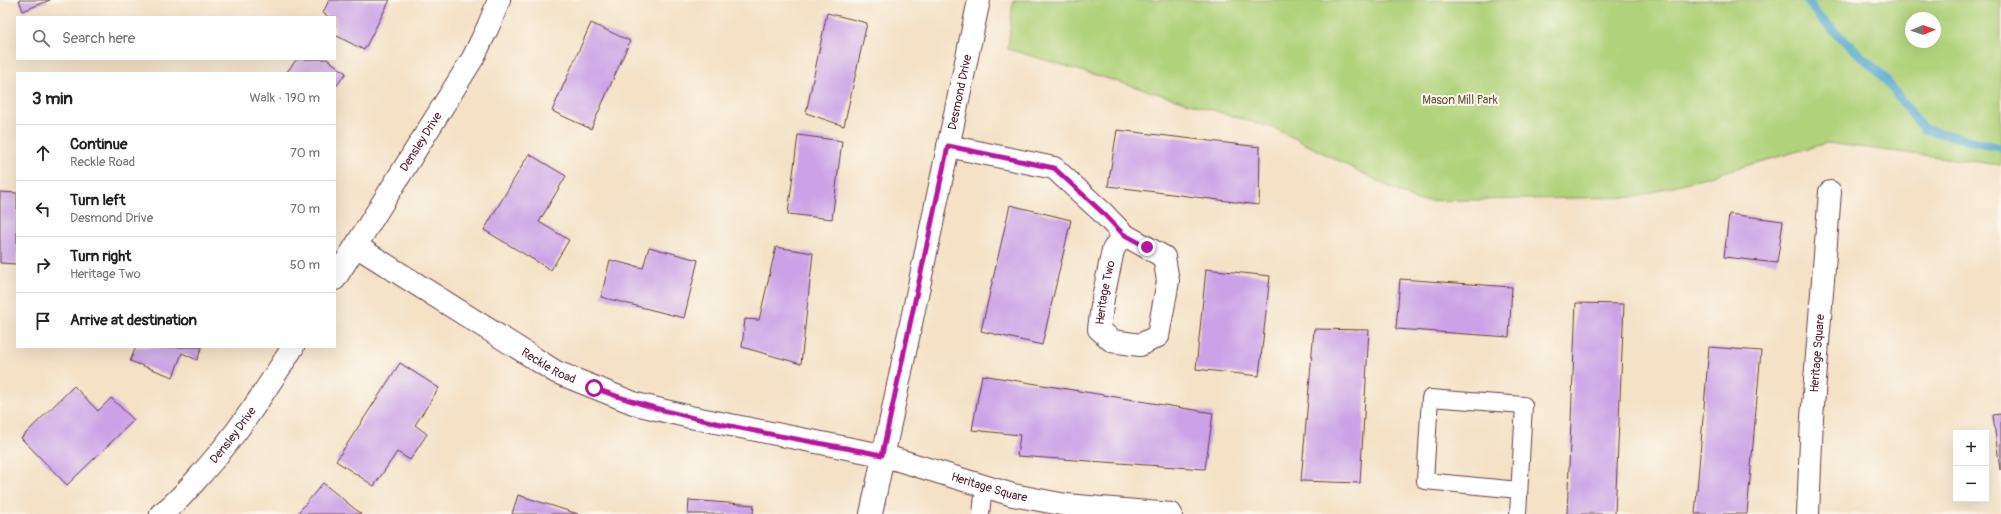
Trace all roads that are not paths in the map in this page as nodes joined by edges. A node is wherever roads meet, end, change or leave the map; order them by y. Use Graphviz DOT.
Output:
graph roads {
  1 [pos="499,0"];
  2 [pos="979,0"];
  3 [pos="948,146"];
  4 [pos="1830,192"];
  5 [pos="1123,234"];
  6 [pos="356,246"];
  7 [pos="336,277"];
  8 [pos="292,348"];
  9 [pos="882,455"];
  10 [pos="984,486"];
  11 [pos="1519,490"];
  12 [pos="161,514"];
  13 [pos="871,514"];
  14 [pos="981,514"];
  15 [pos="1171,514"];
  16 [pos="1518,514"];
  17 [pos="1808,514"];
  1 -- 6 [label="street, Densley Drive"];
  2 -- 3 [label="street, Desmond Drive"];
  3 -- 5 [label="street, Heritage Two"];
  3 -- 9 [label="street, Desmond Drive"];
  4 -- 17 [label="street, Heritage Square"];
  5 -- 5 [label="street, Heritage Two"];
  6 -- 7 [label="street, Densley Drive"];
  6 -- 9 [label="street, Reckle Road"];
  8 -- 12 [label="street, Densley Drive"];
  9 -- 10 [label="street, Heritage Square"];
  9 -- 13 [label="street, Desmond Drive"];
  10 -- 14 [label="lane"];
  10 -- 15 [label="street, Heritage Square"];
  11 -- 11 [label="lane"];
  11 -- 16 [label="lane"];
}
